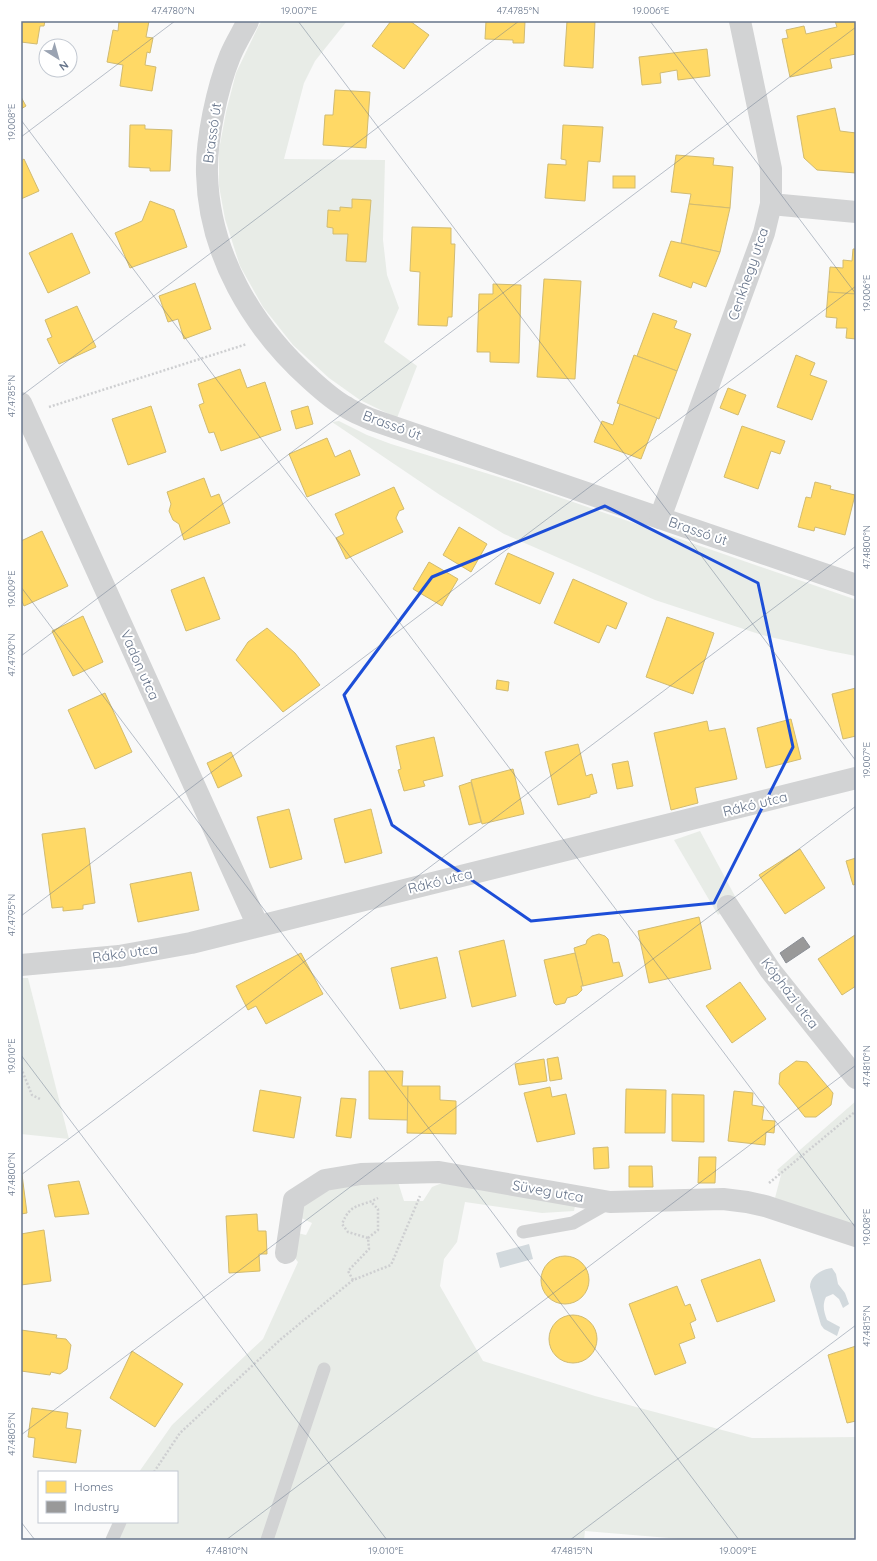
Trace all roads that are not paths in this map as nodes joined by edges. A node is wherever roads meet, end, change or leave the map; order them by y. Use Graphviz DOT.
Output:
graph roads {
  1 [pos="248,21"];
  2 [pos="740,21"];
  3 [pos="771,204"];
  4 [pos="856,212"];
  5 [pos="24,408"];
  6 [pos="660,518"];
  7 [pos="856,584"];
  8 [pos="856,778"];
  9 [pos="728,906"];
  10 [pos="258,926"];
  11 [pos="21,965"];
  12 [pos="856,1078"];
  13 [pos="610,1202"];
  14 [pos="523,1232"];
  15 [pos="856,1236"];
  16 [pos="286,1253"];
  17 [pos="324,1369"];
  18 [pos="120,1523"];
  19 [pos="112,1540"];
  20 [pos="267,1540"];
  1 -- 6 [label="street, Brassó út"];
  2 -- 3 [label="street, Cenkhegy utca"];
  3 -- 4 [label="street"];
  3 -- 6 [label="street, Cenkhegy utca"];
  5 -- 10 [label="street, Vadon utca"];
  6 -- 7 [label="street, Brassó út"];
  8 -- 10 [label="street, Rákó utca"];
  9 -- 12 [label="street, Kópházi utca"];
  10 -- 11 [label="street, Rákó utca"];
  13 -- 14 [label="lane"];
  13 -- 15 [label="street, Süveg utca"];
  13 -- 16 [label="street, Süveg utca"];
  17 -- 20 [label="lane"];
  18 -- 19 [label="lane"];
}
